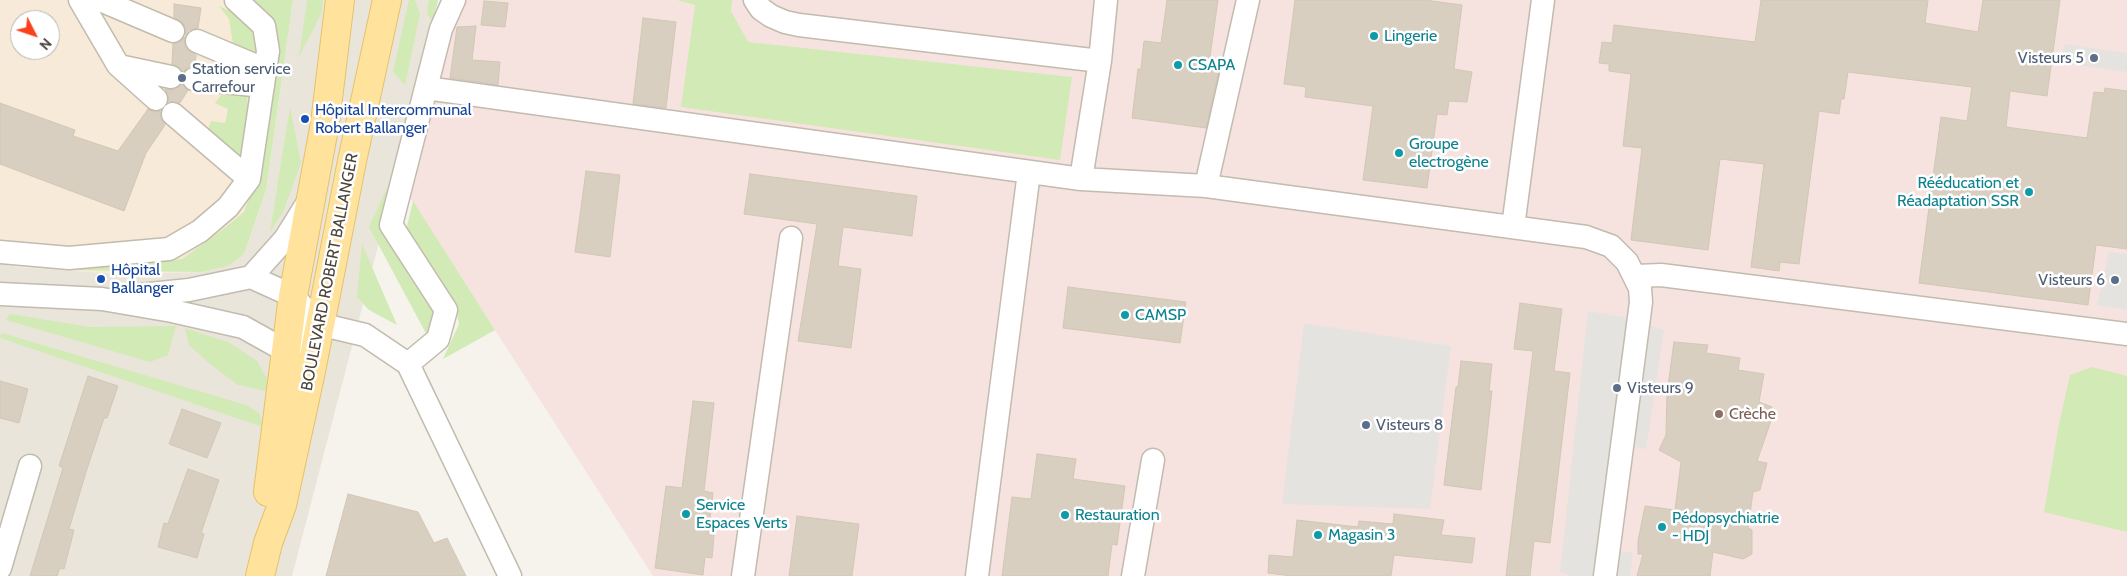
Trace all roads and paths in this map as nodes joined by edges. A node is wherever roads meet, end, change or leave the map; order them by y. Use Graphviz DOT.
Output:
graph roads {
  1 [pos="80,0"];
  2 [pos="100,0"];
  3 [pos="236,0"];
  4 [pos="340,0"];
  5 [pos="387,0"];
  6 [pos="454,0"];
  7 [pos="755,0"];
  8 [pos="1106,0"];
  9 [pos="1248,0"];
  10 [pos="1543,0"];
  11 [pos="173,31"];
  12 [pos="197,41"];
  13 [pos="1100,61"];
  14 [pos="118,65"];
  15 [pos="171,77"];
  16 [pos="264,78"];
  17 [pos="194,79"];
  18 [pos="426,88"];
  19 [pos="156,99"];
  20 [pos="173,114"];
  21 [pos="1029,172"];
  22 [pos="249,179"];
  23 [pos="1081,179"];
  24 [pos="1206,186"];
  25 [pos="312,197"];
  26 [pos="1513,227"];
  27 [pos="791,238"];
  28 [pos="0,252"];
  29 [pos="1636,276"];
  30 [pos="250,277"];
  31 [pos="0,294"];
  32 [pos="293,296"];
  33 [pos="102,299"];
  34 [pos="319,324"];
  35 [pos="2127,334"];
  36 [pos="286,351"];
  37 [pos="408,364"];
  38 [pos="1153,460"];
  39 [pos="30,466"];
  40 [pos="268,543"];
  41 [pos="0,568"];
  42 [pos="260,576"];
  43 [pos="510,576"];
  44 [pos="743,576"];
  45 [pos="977,576"];
  46 [pos="1133,576"];
  47 [pos="1605,576"];
  1 -- 14 [label="street"];
  2 -- 11 [label="street"];
  3 -- 16 [label="street"];
  4 -- 25 [label="main road, BOULEVARD ROBERT BALLANGER"];
  5 -- 34 [label="main road, BOULEVARD ROBERT BALLANGER"];
  6 -- 18 [label="street"];
  7 -- 13 [label="street"];
  8 -- 13 [label="street"];
  9 -- 24 [label="street"];
  10 -- 26 [label="street"];
  12 -- 16 [label="street"];
  13 -- 23 [label="street"];
  14 -- 15 [label="street"];
  14 -- 19 [label="street"];
  16 -- 17 [label="street"];
  16 -- 22 [label="street"];
  18 -- 21 [label="street"];
  18 -- 37 [label="street"];
  20 -- 22 [label="street"];
  21 -- 23 [label="street"];
  21 -- 45 [label="street"];
  22 -- 28 [label="street"];
  23 -- 24 [label="street"];
  24 -- 26 [label="street"];
  25 -- 30 [label="street"];
  25 -- 32 [label="main road, BOULEVARD ROBERT BALLANGER"];
  26 -- 29 [label="street"];
  27 -- 44 [label="street"];
  29 -- 35 [label="street"];
  29 -- 47 [label="street"];
  30 -- 32 [label="street"];
  30 -- 33 [label="street"];
  31 -- 33 [label="street"];
  32 -- 34 [label="street"];
  32 -- 36 [label="main road, BOULEVARD ROBERT BALLANGER"];
  33 -- 36 [label="street"];
  34 -- 36 [label="street"];
  34 -- 37 [label="street"];
  34 -- 40 [label="main road, BOULEVARD ROBERT BALLANGER"];
  36 -- 40 [label="main road, BOULEVARD ROBERT BALLANGER"];
  37 -- 43 [label="street"];
  38 -- 46 [label="street"];
  39 -- 41 [label="street"];
  40 -- 42 [label="main road, BOULEVARD ROBERT BALLANGER"];
}
